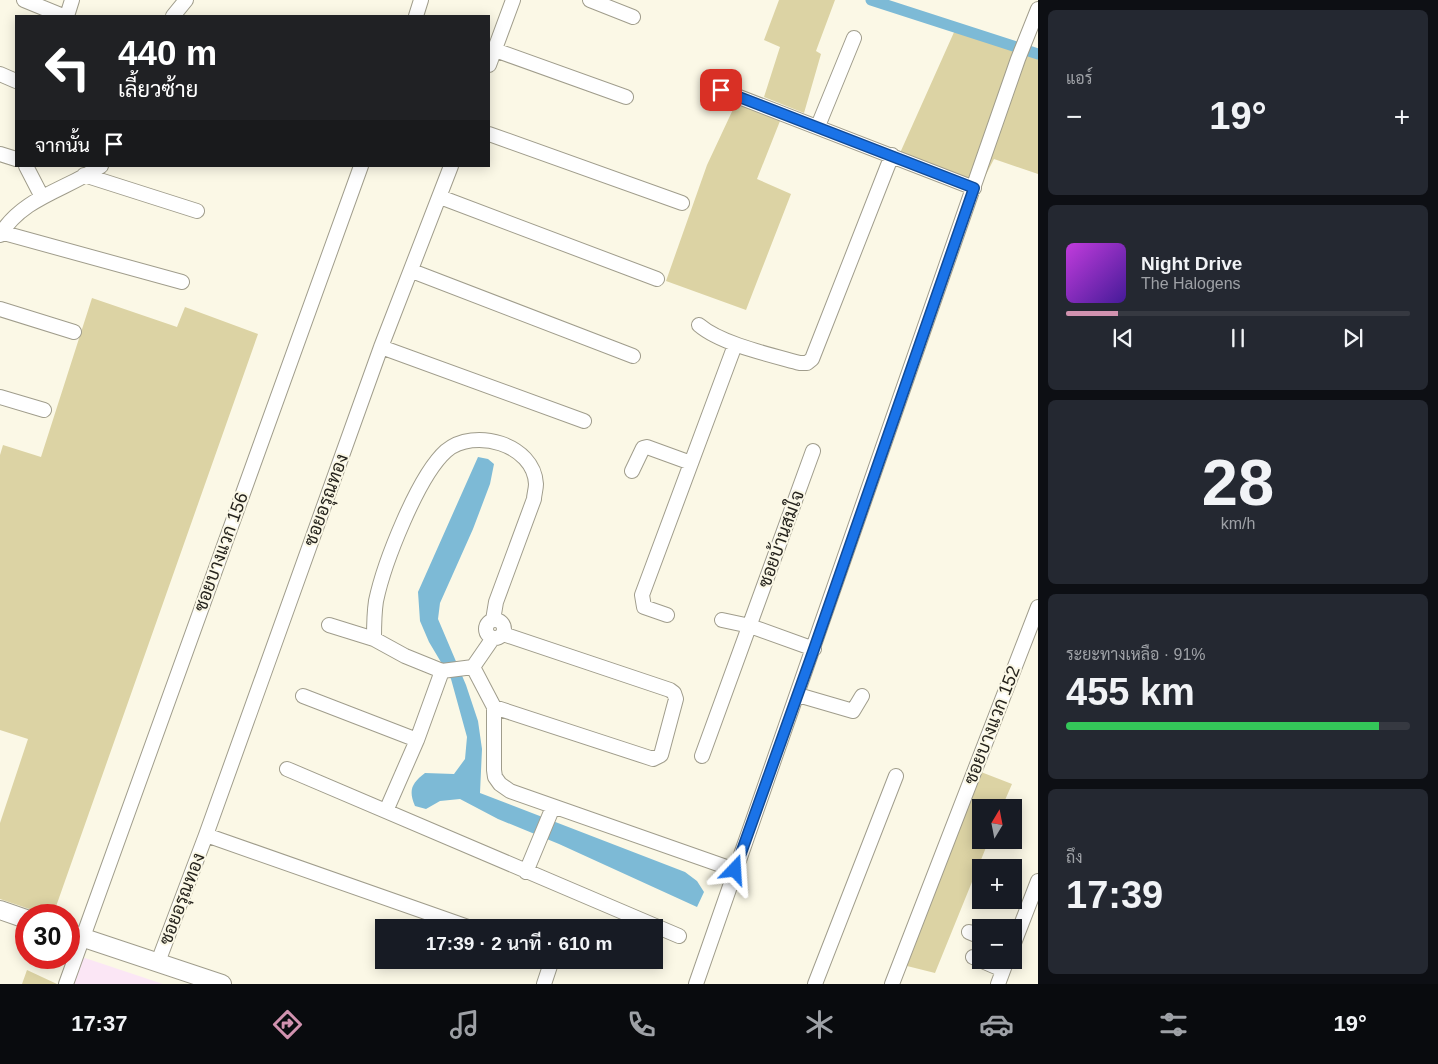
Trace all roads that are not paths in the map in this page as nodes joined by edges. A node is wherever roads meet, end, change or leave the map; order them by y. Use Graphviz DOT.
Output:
graph roads {
  1 [pos="24,0"];
  2 [pos="72,0"];
  3 [pos="186,0"];
  4 [pos="421,0"];
  5 [pos="514,0"];
  6 [pos="590,0"];
  7 [pos="1038,9"];
  8 [pos="61,15"];
  9 [pos="67,15"];
  10 [pos="174,15"];
  11 [pos="416,15"];
  12 [pos="633,17"];
  13 [pos="854,38"];
  14 [pos="495,50"];
  15 [pos="490,62"];
  16 [pos="0,74"];
  17 [pos="15,81"];
  18 [pos="721,90"];
  19 [pos="626,97"];
  20 [pos="818,126"];
  21 [pos="490,134"];
  22 [pos="0,154"];
  23 [pos="892,155"];
  24 [pos="15,159"];
  25 [pos="27,167"];
  26 [pos="99,167"];
  27 [pos="361,167"];
  28 [pos="451,167"];
  29 [pos="84,176"];
  30 [pos="974,188"];
  31 [pos="42,197"];
  32 [pos="440,197"];
  33 [pos="682,203"];
  34 [pos="197,211"];
  35 [pos="1,233"];
  36 [pos="412,271"];
  37 [pos="657,279"];
  38 [pos="182,282"];
  39 [pos="0,309"];
  40 [pos="699,325"];
  41 [pos="74,332"];
  42 [pos="736,345"];
  43 [pos="380,347"];
  44 [pos="633,356"];
  45 [pos="0,397"];
  46 [pos="44,410"];
  47 [pos="584,421"];
  48 [pos="813,451"];
  49 [pos="691,463"];
  50 [pos="632,471"];
  51 [pos="1038,606"];
  52 [pos="667,615"];
  53 [pos="722,620"];
  54 [pos="329,626"];
  55 [pos="750,626"];
  56 [pos="498,636"];
  57 [pos="374,639"];
  58 [pos="814,649"];
  59 [pos="467,668"];
  60 [pos="443,670"];
  61 [pos="798,695"];
  62 [pos="302,696"];
  63 [pos="862,696"];
  64 [pos="494,706"];
  65 [pos="417,740"];
  66 [pos="702,756"];
  67 [pos="287,769"];
  68 [pos="896,776"];
  69 [pos="386,812"];
  70 [pos="551,812"];
  71 [pos="206,835"];
  72 [pos="735,870"];
  73 [pos="526,872"];
  74 [pos="1038,881"];
  75 [pos="0,910"];
  76 [pos="15,915"];
  77 [pos="445,919"];
  78 [pos="1022,922"];
  79 [pos="80,925"];
  80 [pos="679,936"];
  81 [pos="80,937"];
  82 [pos="158,962"];
  83 [pos="69,969"];
  84 [pos="549,969"];
  85 [pos="1004,969"];
  86 [pos="66,984"];
  87 [pos="222,984"];
  88 [pos="544,984"];
  89 [pos="696,984"];
  90 [pos="815,984"];
  91 [pos="892,984"];
  92 [pos="998,984"];
  1 -- 8 [label="street"];
  2 -- 9 [label="street"];
  3 -- 10 [label="street"];
  4 -- 11 [label="street"];
  5 -- 14 [label="street"];
  6 -- 12 [label="street"];
  7 -- 30 [label="street"];
  13 -- 20 [label="street"];
  14 -- 15 [label="street"];
  14 -- 19 [label="street"];
  16 -- 17 [label="street"];
  18 -- 20 [label="street"];
  20 -- 23 [label="street"];
  21 -- 33 [label="street"];
  22 -- 24 [label="street"];
  23 -- 30 [label="street"];
  23 -- 42 [label="street"];
  25 -- 31 [label="street"];
  26 -- 29 [label="street"];
  27 -- 79 [label="street, ซอยบางแวก 156"];
  28 -- 32 [label="street, ซอยอรุณทอง"];
  29 -- 31 [label="street"];
  29 -- 34 [label="street"];
  30 -- 58 [label="street"];
  31 -- 35 [label="street"];
  32 -- 36 [label="street, ซอยอรุณทอง"];
  32 -- 37 [label="street"];
  35 -- 38 [label="street"];
  36 -- 43 [label="street, ซอยอรุณทอง"];
  36 -- 44 [label="street"];
  39 -- 41 [label="street"];
  40 -- 42 [label="street"];
  42 -- 49 [label="street"];
  43 -- 47 [label="street"];
  43 -- 71 [label="street, ซอยอรุณทอง"];
  45 -- 46 [label="street"];
  48 -- 55 [label="street, ซอยบ้านสมใจ"];
  49 -- 50 [label="street"];
  49 -- 52 [label="street"];
  51 -- 91 [label="street, ซอยบางแวก 152"];
  53 -- 55 [label="street"];
  54 -- 57 [label="street"];
  55 -- 58 [label="street"];
  55 -- 66 [label="street, ซอยบ้านสมใจ"];
  56 -- 57 [label="street"];
  56 -- 59 [label="street"];
  56 -- 64 [label="street"];
  57 -- 60 [label="street"];
  58 -- 61 [label="street"];
  59 -- 60 [label="street"];
  59 -- 64 [label="street"];
  60 -- 65 [label="street"];
  61 -- 63 [label="street"];
  61 -- 72 [label="street"];
  62 -- 65 [label="street"];
  64 -- 70 [label="street"];
  65 -- 69 [label="street"];
  67 -- 69 [label="street"];
  68 -- 90 [label="street"];
  69 -- 73 [label="street"];
  70 -- 72 [label="street"];
  70 -- 73 [label="street"];
  71 -- 77 [label="street, ซอยอรุณทอง"];
  71 -- 82 [label="street, ซอยอรุณทอง"];
  72 -- 89 [label="street"];
  73 -- 80 [label="street"];
  74 -- 78 [label="street"];
  75 -- 76 [label="main road"];
  81 -- 82 [label="main road"];
  82 -- 87 [label="main road"];
  83 -- 86 [label="street, ซอยบางแวก 156"];
  84 -- 88 [label="street"];
  85 -- 92 [label="street"];
}
